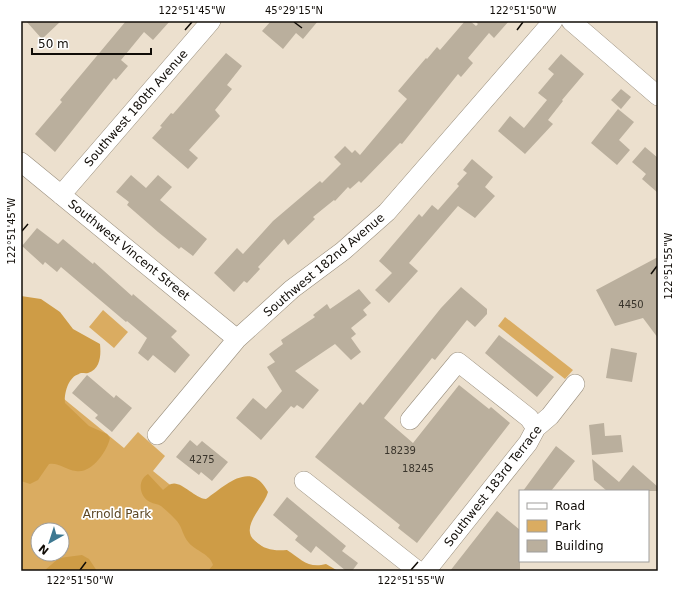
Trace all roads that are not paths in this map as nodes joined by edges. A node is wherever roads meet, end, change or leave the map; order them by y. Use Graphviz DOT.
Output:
graph roads {
  1 [pos="211,21"];
  2 [pos="553,21"];
  3 [pos="570,21"];
  4 [pos="658,96"];
  5 [pos="21,162"];
  6 [pos="61,195"];
  7 [pos="237,338"];
  8 [pos="576,384"];
  9 [pos="410,420"];
  10 [pos="536,428"];
  11 [pos="157,435"];
  12 [pos="304,481"];
  13 [pos="418,571"];
  14 [pos="426,571"];
  1 -- 6 [label="street, Southwest 180th Avenue"];
  2 -- 7 [label="street, Southwest 182nd Avenue"];
  3 -- 4 [label="street"];
  5 -- 6 [label="street, Southwest Vincent Street"];
  6 -- 7 [label="street, Southwest Vincent Street"];
  7 -- 11 [label="street, Southwest 182nd Avenue"];
  8 -- 10 [label="street, Southwest 183rd Terrace"];
  9 -- 10 [label="street"];
  10 -- 14 [label="street, Southwest 183rd Terrace"];
  12 -- 13 [label="street"];
}
